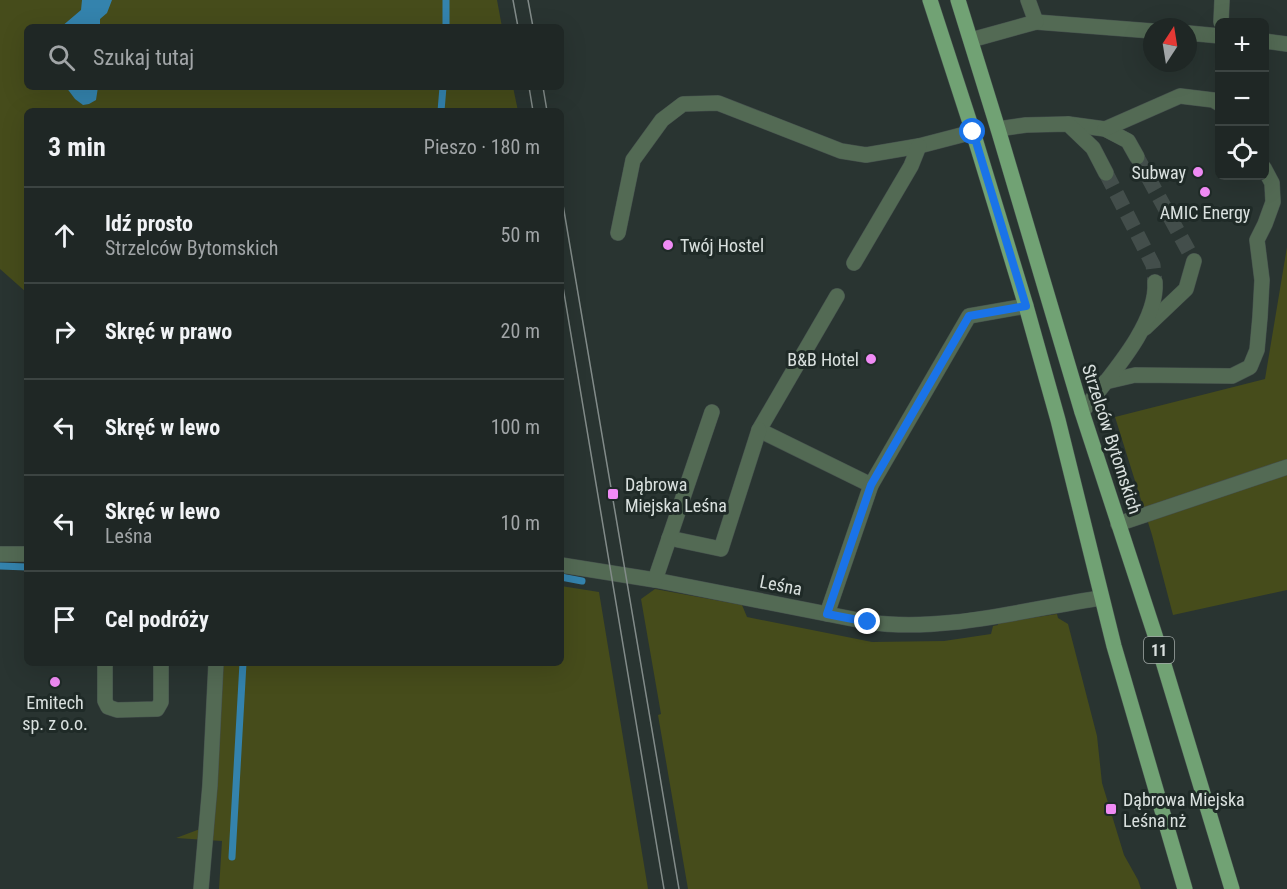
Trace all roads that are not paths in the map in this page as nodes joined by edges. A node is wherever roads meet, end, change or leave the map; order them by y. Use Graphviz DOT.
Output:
graph roads {
  1 [pos="930,0"];
  2 [pos="958,0"];
  3 [pos="1028,0"];
  4 [pos="1222,0"];
  5 [pos="1221,18"];
  6 [pos="1036,22"];
  7 [pos="1143,30"];
  8 [pos="1197,34"];
  9 [pos="1215,36"];
  10 [pos="971,40"];
  11 [pos="1269,42"];
  12 [pos="1287,44"];
  13 [pos="1215,101"];
  14 [pos="1068,124"];
  15 [pos="998,129"];
  16 [pos="1105,129"];
  17 [pos="973,132"];
  18 [pos="919,146"];
  19 [pos="1137,157"];
  20 [pos="1106,173"];
  21 [pos="1269,177"];
  22 [pos="618,233"];
  23 [pos="1194,261"];
  24 [pos="854,263"];
  25 [pos="1155,282"];
  26 [pos="837,296"];
  27 [pos="1026,306"];
  28 [pos="1145,328"];
  29 [pos="1105,382"];
  30 [pos="712,412"];
  31 [pos="1082,412"];
  32 [pos="759,430"];
  33 [pos="1287,467"];
  34 [pos="871,485"];
  35 [pos="1118,524"];
  36 [pos="669,538"];
  37 [pos="0,554"];
  38 [pos="24,554"];
  39 [pos="564,565"];
  40 [pos="655,580"];
  41 [pos="1101,598"];
  42 [pos="827,614"];
  43 [pos="105,666"];
  44 [pos="161,666"];
  45 [pos="216,666"];
  46 [pos="201,889"];
  47 [pos="1185,889"];
  48 [pos="1232,889"];
  1 -- 17 [label="main road, 11"];
  2 -- 10 [label="main road, Strzelców Bytomskich / 11"];
  3 -- 6 [label="street"];
  4 -- 5 [label="street"];
  6 -- 7 [label="street"];
  6 -- 10 [label="street"];
  8 -- 9 [label="street"];
  10 -- 15 [label="main road, Strzelców Bytomskich / 11"];
  11 -- 12 [label="street"];
  13 -- 16 [label="street"];
  14 -- 15 [label="street"];
  14 -- 16 [label="street"];
  14 -- 20 [label="street"];
  15 -- 31 [label="main road, Strzelców Bytomskich / 11"];
  16 -- 19 [label="street"];
  17 -- 18 [label="street"];
  17 -- 27 [label="main road, 11"];
  18 -- 22 [label="street"];
  18 -- 24 [label="street"];
  21 -- 29 [label="street"];
  23 -- 28 [label="street"];
  25 -- 28 [label="street"];
  26 -- 32 [label="street"];
  27 -- 34 [label="street"];
  27 -- 41 [label="main road, 11"];
  28 -- 29 [label="street"];
  29 -- 31 [label="street"];
  30 -- 36 [label="street"];
  31 -- 35 [label="main road, Strzelców Bytomskich / 11"];
  32 -- 34 [label="street"];
  32 -- 36 [label="street"];
  33 -- 35 [label="street"];
  34 -- 42 [label="street"];
  35 -- 48 [label="main road, Strzelców Bytomskich / 11"];
  36 -- 40 [label="street"];
  37 -- 38 [label="street"];
  39 -- 40 [label="street, Leśna"];
  40 -- 42 [label="street, Leśna"];
  41 -- 42 [label="street, Leśna"];
  41 -- 47 [label="main road, 11"];
  43 -- 44 [label="street"];
  45 -- 46 [label="street"];
}
